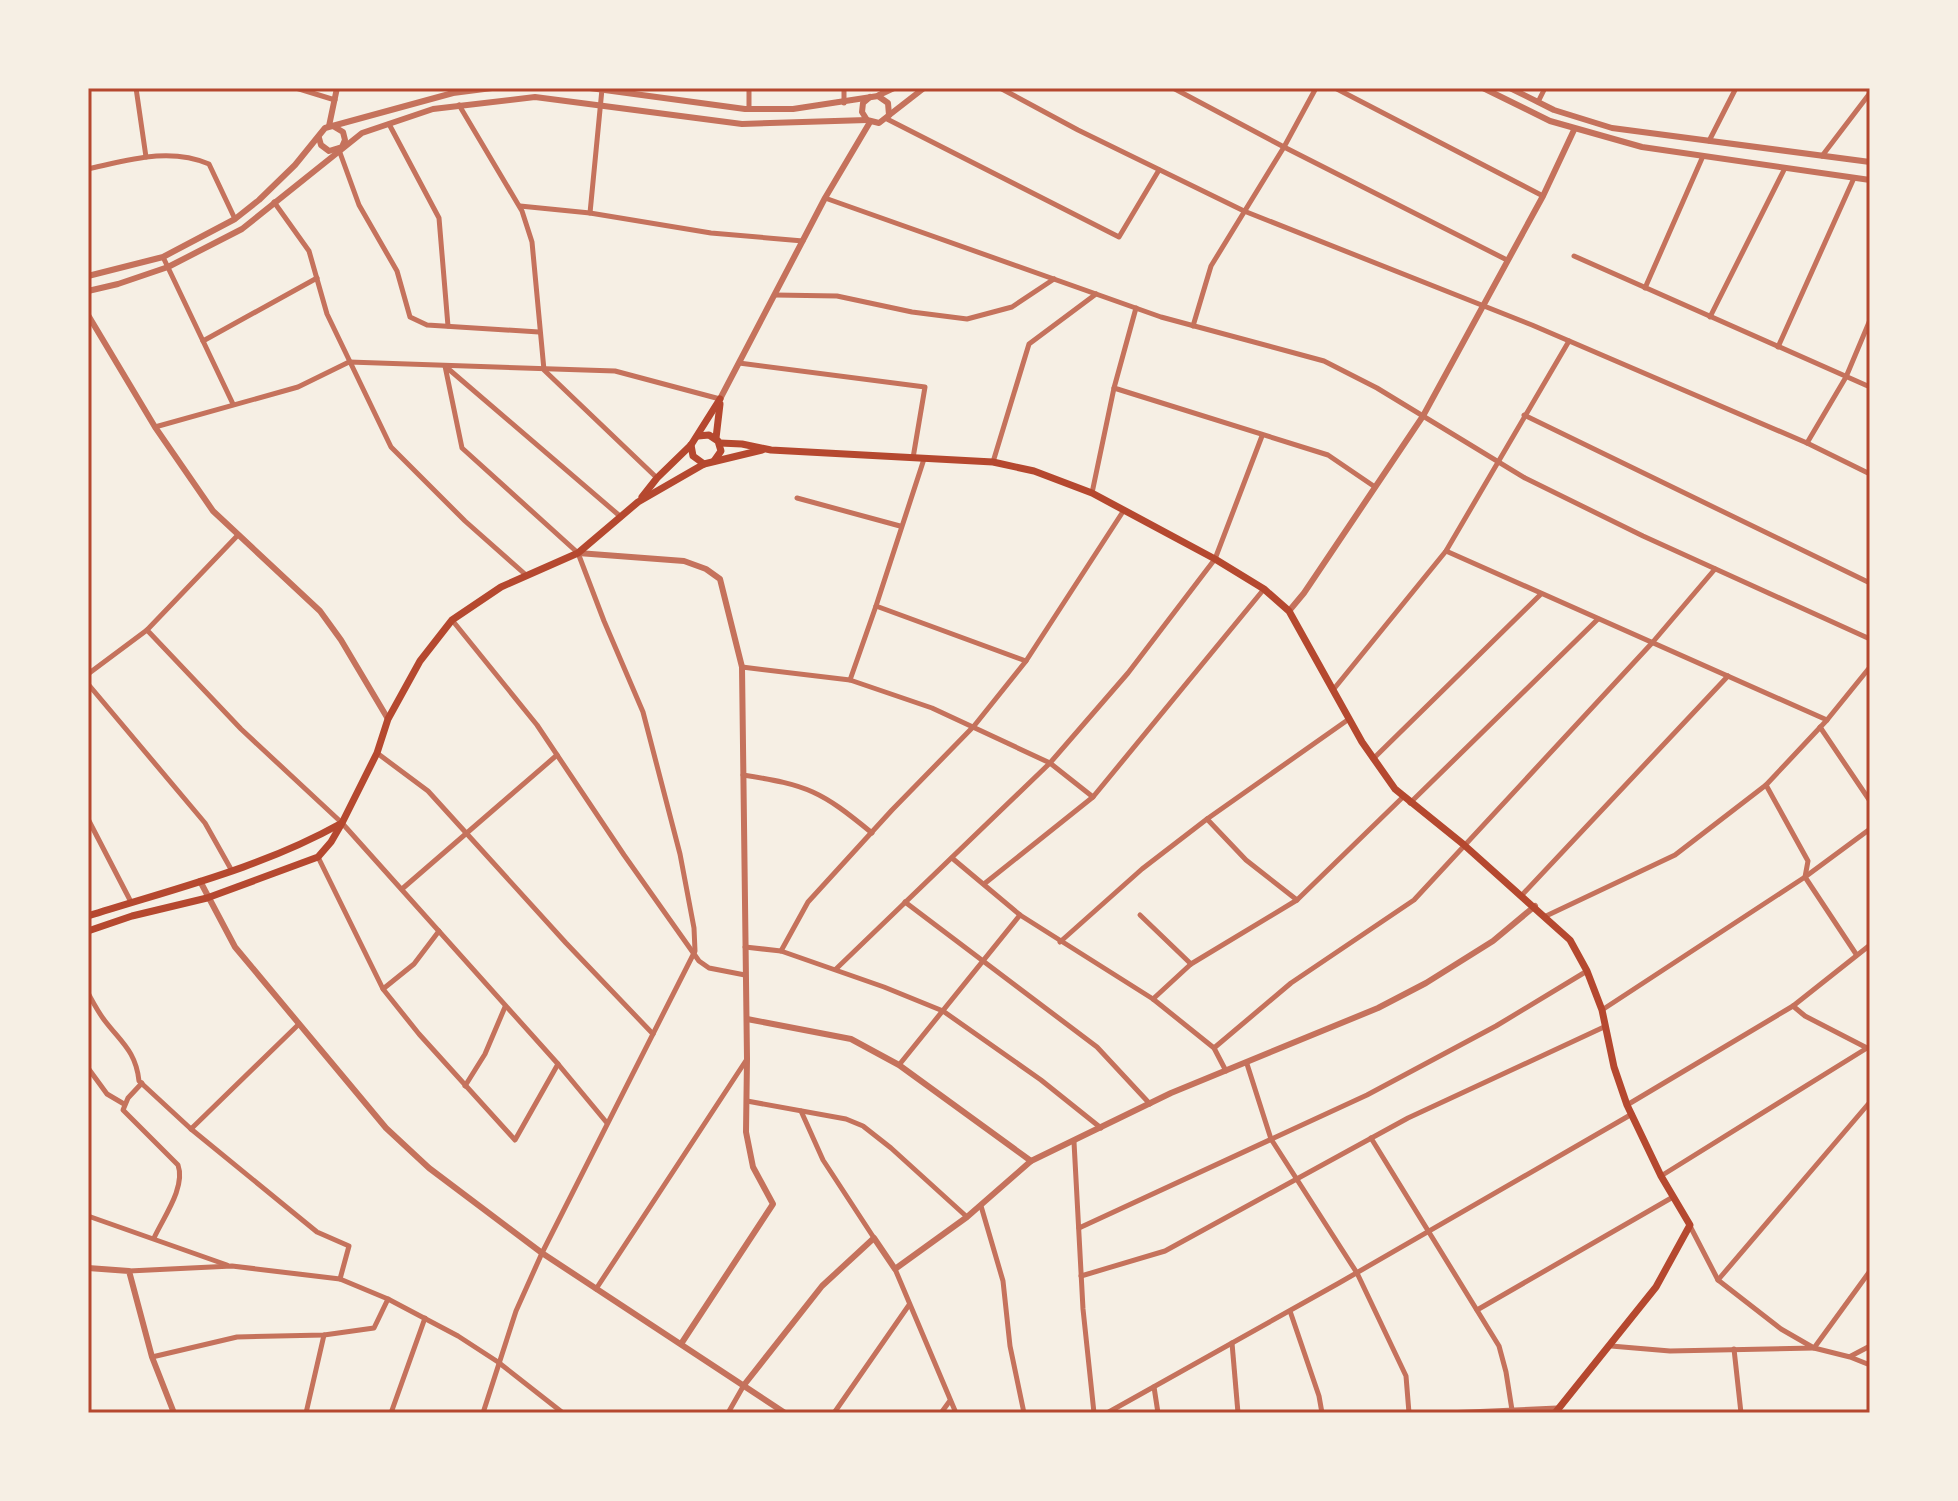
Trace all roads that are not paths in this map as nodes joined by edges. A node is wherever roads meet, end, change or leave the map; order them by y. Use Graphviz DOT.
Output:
graph roads {
  1 [pos="136,88"];
  2 [pos="296,88"];
  3 [pos="337,88"];
  4 [pos="492,88"];
  5 [pos="590,88"];
  6 [pos="749,88"];
  7 [pos="844,88"];
  8 [pos="894,88"];
  9 [pos="924,88"];
  10 [pos="1000,88"];
  11 [pos="1173,88"];
  12 [pos="1316,88"];
  13 [pos="1335,88"];
  14 [pos="1483,88"];
  15 [pos="1510,88"];
  16 [pos="1545,88"];
  17 [pos="1724,88"];
  18 [pos="602,89"];
  19 [pos="1734,90"];
  20 [pos="453,93"];
  21 [pos="1870,93"];
  22 [pos="876,96"];
  23 [pos="335,100"];
  24 [pos="1538,102"];
  25 [pos="844,103"];
  26 [pos="600,104"];
  27 [pos="459,105"];
  28 [pos="749,109"];
  29 [pos="888,117"];
  30 [pos="869,121"];
  31 [pos="389,124"];
  32 [pos="329,126"];
  33 [pos="1574,130"];
  34 [pos="319,138"];
  35 [pos="1709,141"];
  36 [pos="1284,147"];
  37 [pos="339,150"];
  38 [pos="1795,152"];
  39 [pos="1703,156"];
  40 [pos="1822,156"];
  41 [pos="146,157"];
  42 [pos="1870,162"];
  43 [pos="1785,168"];
  44 [pos="88,169"];
  45 [pos="1159,170"];
  46 [pos="1854,178"];
  47 [pos="1870,180"];
  48 [pos="1543,196"];
  49 [pos="825,198"];
  50 [pos="274,202"];
  51 [pos="519,206"];
  52 [pos="1244,211"];
  53 [pos="590,213"];
  54 [pos="235,219"];
  55 [pos="803,241"];
  56 [pos="1574,256"];
  57 [pos="163,257"];
  58 [pos="1507,260"];
  59 [pos="168,267"];
  60 [pos="88,276"];
  61 [pos="317,278"];
  62 [pos="1054,279"];
  63 [pos="1645,288"];
  64 [pos="88,291"];
  65 [pos="1096,294"];
  66 [pos="775,295"];
  67 [pos="1484,306"];
  68 [pos="1136,308"];
  69 [pos="88,315"];
  70 [pos="1710,317"];
  71 [pos="1870,320"];
  72 [pos="448,326"];
  73 [pos="1193,326"];
  74 [pos="539,332"];
  75 [pos="203,341"];
  76 [pos="1569,341"];
  77 [pos="1778,347"];
  78 [pos="349,362"];
  79 [pos="739,363"];
  80 [pos="445,366"];
  81 [pos="544,370"];
  82 [pos="1846,377"];
  83 [pos="1870,387"];
  84 [pos="1114,388"];
  85 [pos="720,399"];
  86 [pos="234,405"];
  87 [pos="1524,415"];
  88 [pos="1423,416"];
  89 [pos="155,427"];
  90 [pos="1262,436"];
  91 [pos="718,440"];
  92 [pos="694,442"];
  93 [pos="1807,443"];
  94 [pos="766,449"];
  95 [pos="913,458"];
  96 [pos="924,458"];
  97 [pos="714,461"];
  98 [pos="1497,461"];
  99 [pos="993,462"];
  100 [pos="704,464"];
  101 [pos="1870,474"];
  102 [pos="657,478"];
  103 [pos="1375,487"];
  104 [pos="1092,493"];
  105 [pos="797,498"];
  106 [pos="638,502"];
  107 [pos="1124,510"];
  108 [pos="621,517"];
  109 [pos="900,526"];
  110 [pos="238,535"];
  111 [pos="1446,551"];
  112 [pos="578,553"];
  113 [pos="1215,559"];
  114 [pos="1715,569"];
  115 [pos="526,575"];
  116 [pos="1870,583"];
  117 [pos="1264,589"];
  118 [pos="1541,594"];
  119 [pos="876,606"];
  120 [pos="1289,611"];
  121 [pos="1598,619"];
  122 [pos="452,620"];
  123 [pos="147,630"];
  124 [pos="1870,639"];
  125 [pos="1652,643"];
  126 [pos="1026,661"];
  127 [pos="742,667"];
  128 [pos="1870,667"];
  129 [pos="88,674"];
  130 [pos="1728,676"];
  131 [pos="850,680"];
  132 [pos="88,684"];
  133 [pos="1333,691"];
  134 [pos="388,719"];
  135 [pos="1349,719"];
  136 [pos="1827,720"];
  137 [pos="974,726"];
  138 [pos="1820,727"];
  139 [pos="377,753"];
  140 [pos="557,755"];
  141 [pos="1372,760"];
  142 [pos="1050,763"];
  143 [pos="743,775"];
  144 [pos="1766,785"];
  145 [pos="1093,797"];
  146 [pos="1407,800"];
  147 [pos="1870,801"];
  148 [pos="88,819"];
  149 [pos="1207,819"];
  150 [pos="342,823"];
  151 [pos="1870,829"];
  152 [pos="467,832"];
  153 [pos="872,833"];
  154 [pos="1463,844"];
  155 [pos="318,857"];
  156 [pos="952,858"];
  157 [pos="233,871"];
  158 [pos="1805,877"];
  159 [pos="200,881"];
  160 [pos="984,884"];
  161 [pos="402,889"];
  162 [pos="1522,895"];
  163 [pos="207,898"];
  164 [pos="1297,900"];
  165 [pos="131,902"];
  166 [pos="905,902"];
  167 [pos="1535,906"];
  168 [pos="1020,915"];
  169 [pos="1140,915"];
  170 [pos="88,916"];
  171 [pos="1546,916"];
  172 [pos="88,931"];
  173 [pos="439,931"];
  174 [pos="1060,942"];
  175 [pos="1870,945"];
  176 [pos="745,947"];
  177 [pos="695,951"];
  178 [pos="781,951"];
  179 [pos="1856,954"];
  180 [pos="982,960"];
  181 [pos="1191,964"];
  182 [pos="836,969"];
  183 [pos="1587,971"];
  184 [pos="745,975"];
  185 [pos="383,989"];
  186 [pos="88,993"];
  187 [pos="1153,999"];
  188 [pos="1793,1006"];
  189 [pos="505,1007"];
  190 [pos="1602,1010"];
  191 [pos="943,1011"];
  192 [pos="747,1019"];
  193 [pos="299,1024"];
  194 [pos="1604,1027"];
  195 [pos="653,1034"];
  196 [pos="1214,1048"];
  197 [pos="1868,1049"];
  198 [pos="747,1059"];
  199 [pos="558,1064"];
  200 [pos="1247,1064"];
  201 [pos="899,1065"];
  202 [pos="88,1068"];
  203 [pos="1226,1071"];
  204 [pos="142,1083"];
  205 [pos="465,1086"];
  206 [pos="747,1101"];
  207 [pos="1870,1102"];
  208 [pos="124,1104"];
  209 [pos="1150,1104"];
  210 [pos="1627,1105"];
  211 [pos="801,1111"];
  212 [pos="1632,1114"];
  213 [pos="607,1123"];
  214 [pos="1101,1128"];
  215 [pos="191,1129"];
  216 [pos="1371,1138"];
  217 [pos="1271,1139"];
  218 [pos="1074,1142"];
  219 [pos="1031,1161"];
  220 [pos="1661,1176"];
  221 [pos="1297,1178"];
  222 [pos="1673,1197"];
  223 [pos="981,1206"];
  224 [pos="88,1216"];
  225 [pos="967,1217"];
  226 [pos="1690,1225"];
  227 [pos="1079,1228"];
  228 [pos="1430,1230"];
  229 [pos="154,1238"];
  230 [pos="874,1238"];
  231 [pos="542,1253"];
  232 [pos="232,1266"];
  233 [pos="88,1268"];
  234 [pos="895,1269"];
  235 [pos="129,1271"];
  236 [pos="1870,1271"];
  237 [pos="1357,1273"];
  238 [pos="1081,1276"];
  239 [pos="340,1279"];
  240 [pos="1718,1280"];
  241 [pos="596,1289"];
  242 [pos="388,1299"];
  243 [pos="910,1304"];
  244 [pos="1477,1310"];
  245 [pos="1290,1311"];
  246 [pos="425,1318"];
  247 [pos="324,1335"];
  248 [pos="1232,1343"];
  249 [pos="681,1344"];
  250 [pos="1611,1346"];
  251 [pos="1870,1346"];
  252 [pos="1814,1348"];
  253 [pos="1734,1349"];
  254 [pos="152,1357"];
  255 [pos="1850,1357"];
  256 [pos="498,1362"];
  257 [pos="1870,1365"];
  258 [pos="744,1385"];
  259 [pos="1154,1387"];
  260 [pos="949,1402"];
  261 [pos="1512,1410"];
  262 [pos="1556,1410"];
  263 [pos="174,1413"];
  264 [pos="306,1413"];
  265 [pos="391,1413"];
  266 [pos="483,1413"];
  267 [pos="563,1413"];
  268 [pos="728,1413"];
  269 [pos="785,1413"];
  270 [pos="834,1413"];
  271 [pos="941,1413"];
  272 [pos="956,1413"];
  273 [pos="1024,1413"];
  274 [pos="1094,1413"];
  275 [pos="1107,1413"];
  276 [pos="1158,1413"];
  277 [pos="1238,1413"];
  278 [pos="1322,1413"];
  279 [pos="1409,1413"];
  280 [pos="1446,1413"];
  281 [pos="1741,1413"];
  1 -- 41 [label="street"];
  2 -- 23 [label="street"];
  3 -- 23 [label="street"];
  4 -- 20 [label="street"];
  5 -- 18 [label="street"];
  6 -- 28 [label="street"];
  7 -- 25 [label="street"];
  8 -- 22 [label="street"];
  9 -- 29 [label="street"];
  10 -- 45 [label="street"];
  11 -- 36 [label="street"];
  12 -- 36 [label="street"];
  13 -- 48 [label="street"];
  14 -- 33 [label="street"];
  15 -- 24 [label="street"];
  16 -- 24 [label="street"];
  17 -- 19 [label="street"];
  18 -- 26 [label="street"];
  18 -- 28 [label="street"];
  19 -- 35 [label="street"];
  20 -- 27 [label="street"];
  20 -- 32 [label="street"];
  21 -- 40 [label="street"];
  22 -- 25 [label="street"];
  22 -- 29 [label="street"];
  22 -- 30 [label="street"];
  23 -- 32 [label="street"];
  24 -- 35 [label="street"];
  25 -- 28 [label="street"];
  26 -- 27 [label="street"];
  26 -- 30 [label="street"];
  26 -- 53 [label="street"];
  27 -- 31 [label="street"];
  27 -- 51 [label="street"];
  29 -- 30 [label="street"];
  29 -- 45 [label="street"];
  30 -- 49 [label="street"];
  31 -- 37 [label="street"];
  31 -- 72 [label="street"];
  32 -- 34 [label="street"];
  32 -- 37 [label="street"];
  33 -- 39 [label="street"];
  33 -- 48 [label="street"];
  34 -- 37 [label="street"];
  34 -- 54 [label="street"];
  35 -- 38 [label="street"];
  35 -- 39 [label="street"];
  36 -- 52 [label="street"];
  36 -- 58 [label="street"];
  37 -- 50 [label="street"];
  37 -- 72 [label="street"];
  38 -- 40 [label="street"];
  38 -- 43 [label="street"];
  39 -- 43 [label="street"];
  39 -- 63 [label="street"];
  40 -- 42 [label="street"];
  41 -- 44 [label="street"];
  41 -- 54 [label="street"];
  43 -- 46 [label="street"];
  43 -- 70 [label="street"];
  45 -- 52 [label="street"];
  46 -- 47 [label="street"];
  46 -- 77 [label="street"];
  48 -- 58 [label="street"];
  49 -- 55 [label="street"];
  49 -- 62 [label="street"];
  50 -- 59 [label="street"];
  50 -- 61 [label="street"];
  51 -- 53 [label="street"];
  51 -- 74 [label="street"];
  52 -- 67 [label="street"];
  52 -- 73 [label="street"];
  53 -- 55 [label="street"];
  54 -- 57 [label="street"];
  55 -- 66 [label="street"];
  56 -- 63 [label="street"];
  57 -- 59 [label="street"];
  57 -- 60 [label="street"];
  58 -- 67 [label="street"];
  59 -- 64 [label="street"];
  59 -- 75 [label="street"];
  61 -- 75 [label="street"];
  61 -- 78 [label="street"];
  62 -- 65 [label="street"];
  62 -- 66 [label="street"];
  63 -- 70 [label="street"];
  65 -- 68 [label="street"];
  65 -- 99 [label="street"];
  66 -- 79 [label="street"];
  67 -- 76 [label="street"];
  67 -- 88 [label="street"];
  68 -- 73 [label="street"];
  68 -- 84 [label="street"];
  69 -- 89 [label="street"];
  70 -- 77 [label="street"];
  71 -- 82 [label="street"];
  72 -- 74 [label="street"];
  73 -- 88 [label="street"];
  74 -- 81 [label="street"];
  75 -- 86 [label="street"];
  76 -- 87 [label="street"];
  76 -- 93 [label="street"];
  77 -- 82 [label="street"];
  78 -- 80 [label="street"];
  78 -- 86 [label="street"];
  78 -- 115 [label="street"];
  79 -- 85 [label="street"];
  79 -- 95 [label="street"];
  80 -- 81 [label="street"];
  80 -- 108 [label="street"];
  80 -- 112 [label="street"];
  81 -- 85 [label="street"];
  81 -- 102 [label="street"];
  82 -- 83 [label="street"];
  82 -- 93 [label="street"];
  84 -- 90 [label="street"];
  84 -- 104 [label="street"];
  85 -- 91 [label="main road"];
  85 -- 92 [label="main road"];
  86 -- 89 [label="street"];
  87 -- 98 [label="street"];
  87 -- 116 [label="street"];
  88 -- 98 [label="street"];
  88 -- 103 [label="street"];
  89 -- 110 [label="street"];
  90 -- 103 [label="street"];
  90 -- 113 [label="street"];
  91 -- 92 [label="main road"];
  91 -- 94 [label="main road"];
  91 -- 97 [label="main road"];
  92 -- 100 [label="main road"];
  92 -- 102 [label="main road"];
  93 -- 101 [label="street"];
  94 -- 95 [label="main road"];
  94 -- 97 [label="main road"];
  95 -- 96 [label="main road"];
  96 -- 99 [label="main road"];
  96 -- 109 [label="street"];
  97 -- 100 [label="main road"];
  98 -- 111 [label="street"];
  98 -- 114 [label="street"];
  99 -- 104 [label="main road"];
  100 -- 106 [label="main road"];
  102 -- 106 [label="main road"];
  103 -- 120 [label="street"];
  104 -- 107 [label="main road"];
  105 -- 109 [label="street"];
  106 -- 108 [label="main road"];
  107 -- 113 [label="main road"];
  107 -- 126 [label="street"];
  108 -- 112 [label="main road"];
  109 -- 119 [label="street"];
  110 -- 123 [label="street"];
  110 -- 134 [label="street"];
  111 -- 118 [label="street"];
  111 -- 133 [label="street"];
  112 -- 115 [label="main road"];
  112 -- 127 [label="street"];
  112 -- 177 [label="street"];
  113 -- 117 [label="main road"];
  113 -- 142 [label="street"];
  114 -- 124 [label="street"];
  114 -- 125 [label="street"];
  115 -- 122 [label="main road"];
  117 -- 120 [label="main road"];
  117 -- 145 [label="street"];
  118 -- 121 [label="street"];
  118 -- 141 [label="street"];
  119 -- 126 [label="street"];
  119 -- 131 [label="street"];
  120 -- 133 [label="main road"];
  121 -- 125 [label="street"];
  121 -- 146 [label="street"];
  122 -- 134 [label="main road"];
  122 -- 140 [label="street"];
  123 -- 129 [label="street"];
  123 -- 150 [label="street"];
  125 -- 130 [label="street"];
  125 -- 154 [label="street"];
  126 -- 137 [label="street"];
  127 -- 131 [label="street"];
  127 -- 143 [label="street"];
  128 -- 136 [label="street"];
  130 -- 136 [label="street"];
  130 -- 162 [label="street"];
  131 -- 137 [label="street"];
  132 -- 157 [label="street"];
  133 -- 135 [label="main road"];
  134 -- 139 [label="main road"];
  135 -- 141 [label="main road"];
  135 -- 149 [label="street"];
  136 -- 138 [label="street"];
  137 -- 142 [label="street"];
  137 -- 153 [label="street"];
  138 -- 144 [label="street"];
  138 -- 147 [label="street"];
  139 -- 150 [label="main road"];
  139 -- 152 [label="street"];
  140 -- 152 [label="street"];
  140 -- 177 [label="street"];
  141 -- 146 [label="main road"];
  142 -- 145 [label="street"];
  142 -- 156 [label="street"];
  143 -- 153 [label="street"];
  143 -- 176 [label="street"];
  144 -- 158 [label="street"];
  144 -- 171 [label="street"];
  145 -- 160 [label="street"];
  146 -- 154 [label="main road"];
  146 -- 164 [label="street"];
  148 -- 165 [label="street"];
  149 -- 164 [label="street"];
  149 -- 174 [label="street"];
  150 -- 155 [label="main road"];
  150 -- 157 [label="main road"];
  150 -- 161 [label="street"];
  151 -- 158 [label="street"];
  152 -- 161 [label="street"];
  152 -- 195 [label="street"];
  153 -- 178 [label="street"];
  154 -- 162 [label="main road"];
  154 -- 196 [label="street"];
  155 -- 163 [label="main road"];
  155 -- 185 [label="street"];
  156 -- 160 [label="street"];
  156 -- 166 [label="street"];
  157 -- 159 [label="main road"];
  158 -- 179 [label="street"];
  158 -- 190 [label="street"];
  159 -- 163 [label="street"];
  159 -- 165 [label="main road"];
  160 -- 168 [label="street"];
  161 -- 173 [label="street"];
  162 -- 167 [label="main road"];
  163 -- 172 [label="main road"];
  163 -- 193 [label="street"];
  164 -- 181 [label="street"];
  165 -- 170 [label="main road"];
  166 -- 180 [label="street"];
  166 -- 182 [label="street"];
  167 -- 171 [label="main road"];
  167 -- 200 [label="street"];
  168 -- 174 [label="street"];
  168 -- 180 [label="street"];
  169 -- 181 [label="street"];
  171 -- 183 [label="main road"];
  173 -- 185 [label="street"];
  173 -- 189 [label="street"];
  174 -- 187 [label="street"];
  175 -- 179 [label="street"];
  176 -- 178 [label="street"];
  176 -- 184 [label="street"];
  177 -- 184 [label="street"];
  177 -- 195 [label="street"];
  178 -- 182 [label="street"];
  179 -- 188 [label="street"];
  180 -- 191 [label="street"];
  180 -- 209 [label="street"];
  181 -- 187 [label="street"];
  182 -- 191 [label="street"];
  183 -- 190 [label="main road"];
  183 -- 217 [label="street"];
  184 -- 192 [label="street"];
  185 -- 205 [label="street"];
  186 -- 204 [label="street"];
  187 -- 196 [label="street"];
  188 -- 197 [label="street"];
  188 -- 210 [label="street"];
  189 -- 199 [label="street"];
  189 -- 205 [label="street"];
  190 -- 194 [label="main road"];
  191 -- 201 [label="street"];
  191 -- 214 [label="street"];
  192 -- 198 [label="street"];
  192 -- 201 [label="street"];
  193 -- 215 [label="street"];
  193 -- 231 [label="street"];
  194 -- 210 [label="main road"];
  194 -- 216 [label="street"];
  195 -- 213 [label="street"];
  196 -- 203 [label="street"];
  197 -- 220 [label="street"];
  198 -- 206 [label="street"];
  198 -- 241 [label="street"];
  199 -- 205 [label="street"];
  199 -- 213 [label="street"];
  200 -- 203 [label="street"];
  200 -- 217 [label="street"];
  201 -- 219 [label="street"];
  202 -- 208 [label="street"];
  203 -- 209 [label="street"];
  204 -- 208 [label="street"];
  204 -- 215 [label="street"];
  206 -- 211 [label="street"];
  206 -- 249 [label="street"];
  207 -- 240 [label="street"];
  208 -- 229 [label="street"];
  209 -- 214 [label="street"];
  210 -- 212 [label="main road"];
  211 -- 225 [label="street"];
  211 -- 230 [label="street"];
  212 -- 220 [label="main road"];
  212 -- 228 [label="street"];
  213 -- 231 [label="street"];
  214 -- 218 [label="street"];
  215 -- 239 [label="street"];
  216 -- 221 [label="street"];
  216 -- 228 [label="street"];
  217 -- 221 [label="street"];
  217 -- 227 [label="street"];
  218 -- 219 [label="street"];
  218 -- 227 [label="street"];
  219 -- 223 [label="street"];
  220 -- 222 [label="main road"];
  221 -- 237 [label="street"];
  221 -- 238 [label="street"];
  222 -- 226 [label="main road"];
  222 -- 244 [label="street"];
  223 -- 225 [label="street"];
  223 -- 273 [label="street"];
  224 -- 229 [label="street"];
  225 -- 234 [label="street"];
  226 -- 240 [label="street"];
  226 -- 250 [label="main road"];
  227 -- 238 [label="street"];
  228 -- 237 [label="street"];
  228 -- 244 [label="street"];
  229 -- 232 [label="street"];
  230 -- 234 [label="street"];
  230 -- 258 [label="street"];
  231 -- 241 [label="street"];
  231 -- 256 [label="street"];
  232 -- 235 [label="street"];
  232 -- 239 [label="street"];
  233 -- 235 [label="street"];
  234 -- 243 [label="street"];
  235 -- 254 [label="street"];
  236 -- 252 [label="street"];
  237 -- 245 [label="street"];
  237 -- 279 [label="street"];
  238 -- 274 [label="street"];
  239 -- 242 [label="street"];
  240 -- 252 [label="street"];
  241 -- 249 [label="street"];
  242 -- 246 [label="street"];
  242 -- 247 [label="street"];
  243 -- 260 [label="street"];
  243 -- 270 [label="street"];
  244 -- 261 [label="street"];
  245 -- 248 [label="street"];
  245 -- 278 [label="street"];
  246 -- 256 [label="street"];
  246 -- 265 [label="street"];
  247 -- 254 [label="street"];
  247 -- 264 [label="street"];
  248 -- 259 [label="street"];
  248 -- 277 [label="street"];
  249 -- 258 [label="street"];
  250 -- 253 [label="street"];
  250 -- 262 [label="main road"];
  251 -- 255 [label="street"];
  252 -- 253 [label="street"];
  252 -- 255 [label="street"];
  253 -- 281 [label="street"];
  254 -- 263 [label="street"];
  255 -- 257 [label="street"];
  256 -- 266 [label="street"];
  256 -- 267 [label="street"];
  258 -- 268 [label="street"];
  258 -- 269 [label="street"];
  259 -- 275 [label="street"];
  259 -- 276 [label="street"];
  260 -- 271 [label="street"];
  260 -- 272 [label="street"];
  261 -- 262 [label="street"];
  261 -- 280 [label="street"];
}
